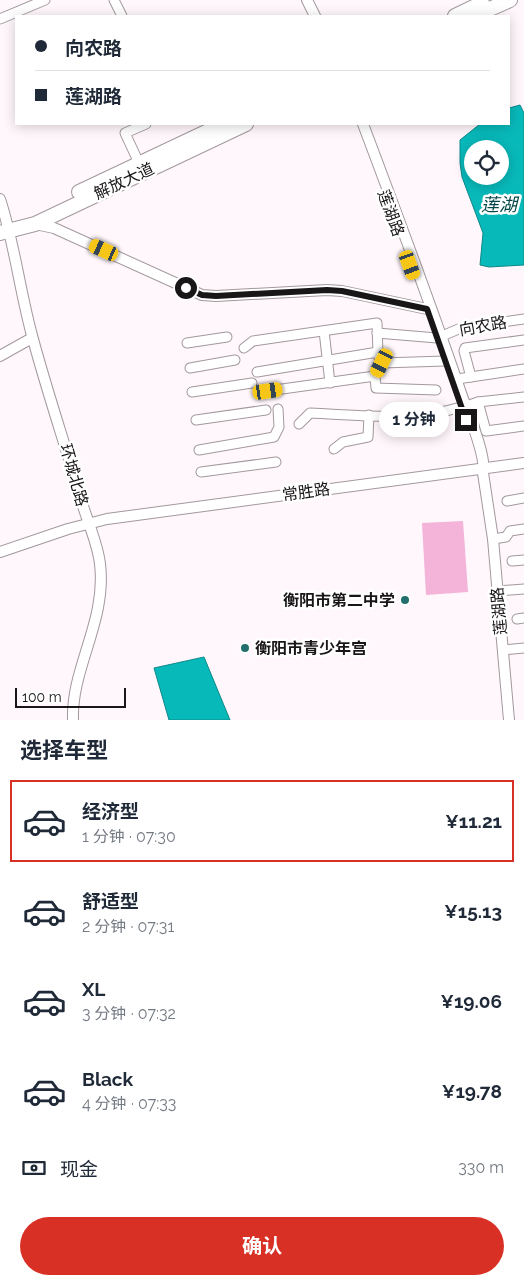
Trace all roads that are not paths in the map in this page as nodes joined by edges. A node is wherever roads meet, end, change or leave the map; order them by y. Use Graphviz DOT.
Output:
graph roads {
  1 [pos="45,0"];
  2 [pos="114,0"];
  3 [pos="307,0"];
  4 [pos="490,0"];
  5 [pos="510,0"];
  6 [pos="122,15"];
  7 [pos="314,15"];
  8 [pos="457,15"];
  9 [pos="476,15"];
  10 [pos="0,19"];
  11 [pos="144,125"];
  12 [pos="221,125"];
  13 [pos="244,125"];
  14 [pos="357,125"];
  15 [pos="363,125"];
  16 [pos="139,163"];
  17 [pos="0,199"];
  18 [pos="35,224"];
  19 [pos="4,228"];
  20 [pos="427,309"];
  21 [pos="524,320"];
  22 [pos="324,331"];
  23 [pos="377,333"];
  24 [pos="227,337"];
  25 [pos="439,337"];
  26 [pos="32,338"];
  27 [pos="524,340"];
  28 [pos="187,343"];
  29 [pos="244,348"];
  30 [pos="378,352"];
  31 [pos="0,356"];
  32 [pos="236,360"];
  33 [pos="328,361"];
  34 [pos="445,362"];
  35 [pos="382,363"];
  36 [pos="190,368"];
  37 [pos="524,369"];
  38 [pos="257,372"];
  39 [pos="375,376"];
  40 [pos="472,377"];
  41 [pos="457,379"];
  42 [pos="252,383"];
  43 [pos="330,383"];
  44 [pos="436,390"];
  45 [pos="268,391"];
  46 [pos="192,392"];
  47 [pos="524,397"];
  48 [pos="478,402"];
  49 [pos="464,407"];
  50 [pos="278,409"];
  51 [pos="266,410"];
  52 [pos="369,415"];
  53 [pos="196,420"];
  54 [pos="299,424"];
  55 [pos="524,426"];
  56 [pos="334,449"];
  57 [pos="199,450"];
  58 [pos="276,462"];
  59 [pos="524,464"];
  60 [pos="524,468"];
  61 [pos="482,470"];
  62 [pos="201,472"];
  63 [pos="524,498"];
  64 [pos="507,501"];
  65 [pos="89,524"];
  66 [pos="524,529"];
  67 [pos="493,539"];
  68 [pos="0,552"];
  69 [pos="524,560"];
  70 [pos="512,561"];
  71 [pos="524,589"];
  72 [pos="498,591"];
  73 [pos="524,648"];
  74 [pos="503,650"];
  75 [pos="73,720"];
  76 [pos="509,720"];
  1 -- 10 [label="street"];
  2 -- 6 [label="street"];
  3 -- 7 [label="street"];
  4 -- 8 [label="highway"];
  5 -- 9 [label="highway"];
  11 -- 16 [label="street"];
  12 -- 16 [label="highway, 解放大道"];
  13 -- 18 [label="highway, 解放大道"];
  14 -- 20 [label="street, 莲湖路"];
  15 -- 25 [label="street, 莲湖路"];
  16 -- 19 [label="highway, 解放大道"];
  17 -- 19 [label="street, 环城北路"];
  18 -- 19 [label="highway, 解放大道"];
  18 -- 20 [label="street"];
  19 -- 26 [label="street, 环城北路"];
  20 -- 25 [label="street, 莲湖路"];
  21 -- 25 [label="street, 向农路"];
  22 -- 23 [label="street"];
  22 -- 29 [label="street"];
  22 -- 33 [label="street"];
  23 -- 25 [label="street"];
  23 -- 30 [label="street"];
  24 -- 28 [label="street"];
  25 -- 34 [label="street, 莲湖路"];
  25 -- 41 [label="street, 莲湖路"];
  26 -- 31 [label="street"];
  26 -- 65 [label="street, 环城北路"];
  27 -- 40 [label="street"];
  30 -- 33 [label="street"];
  30 -- 35 [label="street"];
  32 -- 36 [label="street"];
  33 -- 38 [label="street"];
  33 -- 43 [label="street"];
  34 -- 35 [label="street"];
  34 -- 49 [label="street, 莲湖路"];
  35 -- 39 [label="street"];
  37 -- 40 [label="street"];
  39 -- 43 [label="street"];
  39 -- 44 [label="street"];
  40 -- 41 [label="street"];
  41 -- 49 [label="street, 莲湖路"];
  42 -- 46 [label="street"];
  43 -- 45 [label="street"];
  47 -- 48 [label="street"];
  48 -- 49 [label="street"];
  48 -- 55 [label="street"];
  49 -- 52 [label="street"];
  49 -- 61 [label="street, 莲湖路"];
  50 -- 57 [label="street"];
  51 -- 53 [label="street"];
  52 -- 54 [label="street"];
  52 -- 56 [label="street"];
  58 -- 62 [label="street"];
  59 -- 61 [label="street, 常胜路"];
  60 -- 61 [label="street, 常胜路"];
  61 -- 65 [label="street, 常胜路"];
  61 -- 67 [label="street, 莲湖路"];
  63 -- 64 [label="street"];
  65 -- 68 [label="street, 常胜路"];
  65 -- 75 [label="street, 环城北路"];
  66 -- 67 [label="street"];
  67 -- 72 [label="street, 莲湖路"];
  69 -- 70 [label="street"];
  71 -- 72 [label="street"];
  72 -- 74 [label="street, 莲湖路"];
  73 -- 74 [label="street"];
  74 -- 76 [label="street, 莲湖路"];
}
